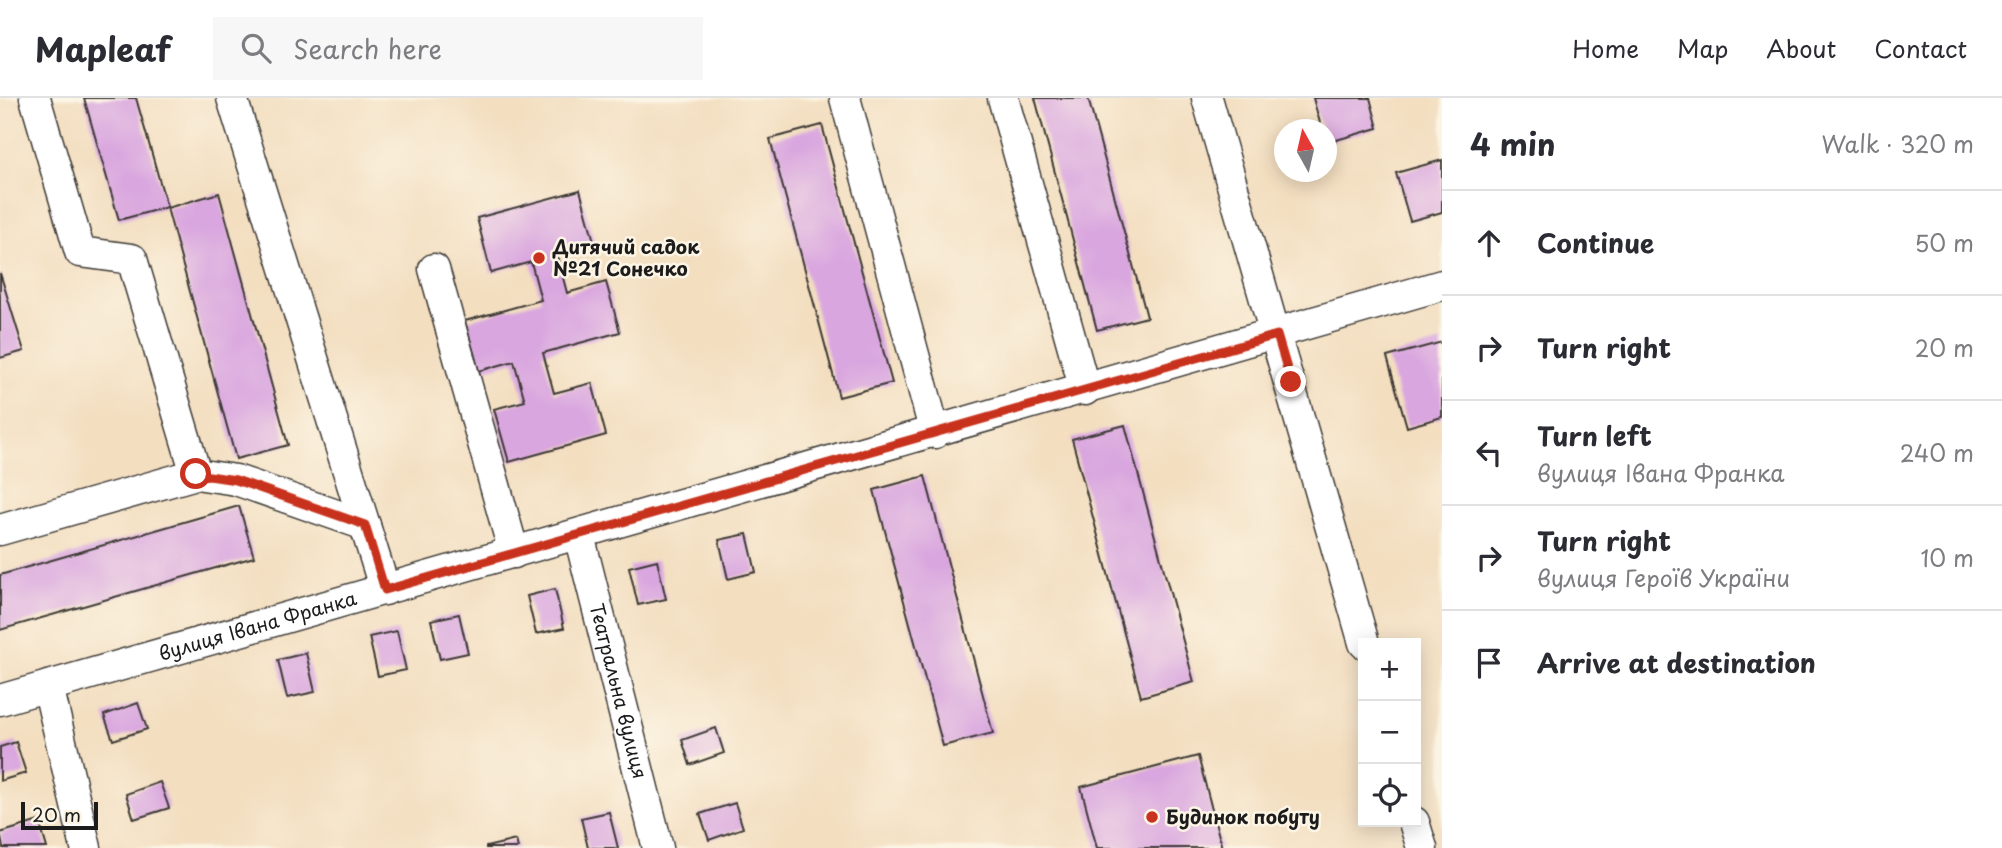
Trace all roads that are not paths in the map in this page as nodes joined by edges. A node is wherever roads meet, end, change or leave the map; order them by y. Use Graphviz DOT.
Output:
graph roads {
  1 [pos="35,98"];
  2 [pos="232,98"];
  3 [pos="845,98"];
  4 [pos="1003,98"];
  5 [pos="1208,98"];
  6 [pos="434,269"];
  7 [pos="1442,285"];
  8 [pos="1277,335"];
  9 [pos="1085,390"];
  10 [pos="935,433"];
  11 [pos="196,474"];
  12 [pos="365,525"];
  13 [pos="0,530"];
  14 [pos="579,535"];
  15 [pos="514,553"];
  16 [pos="385,590"];
  17 [pos="1363,638"];
  18 [pos="48,686"];
  19 [pos="0,700"];
  20 [pos="1416,827"];
  21 [pos="86,848"];
  22 [pos="658,848"];
  23 [pos="1422,848"];
  1 -- 11 [label="street"];
  2 -- 12 [label="street"];
  3 -- 10 [label="street"];
  4 -- 9 [label="street"];
  5 -- 8 [label="street"];
  6 -- 15 [label="street"];
  7 -- 8 [label="street, вулиця Івана Франка"];
  8 -- 9 [label="street, вулиця Івана Франка"];
  8 -- 17 [label="street"];
  9 -- 10 [label="street, вулиця Івана Франка"];
  10 -- 14 [label="street, вулиця Івана Франка"];
  11 -- 12 [label="street"];
  11 -- 13 [label="street"];
  12 -- 16 [label="street"];
  14 -- 15 [label="street, вулиця Івана Франка"];
  14 -- 22 [label="street, Театральна вулиця"];
  15 -- 16 [label="street, вулиця Івана Франка"];
  16 -- 18 [label="street, вулиця Івана Франка"];
  18 -- 19 [label="street, вулиця Івана Франка"];
  18 -- 21 [label="street"];
  20 -- 23 [label="street"];
}
